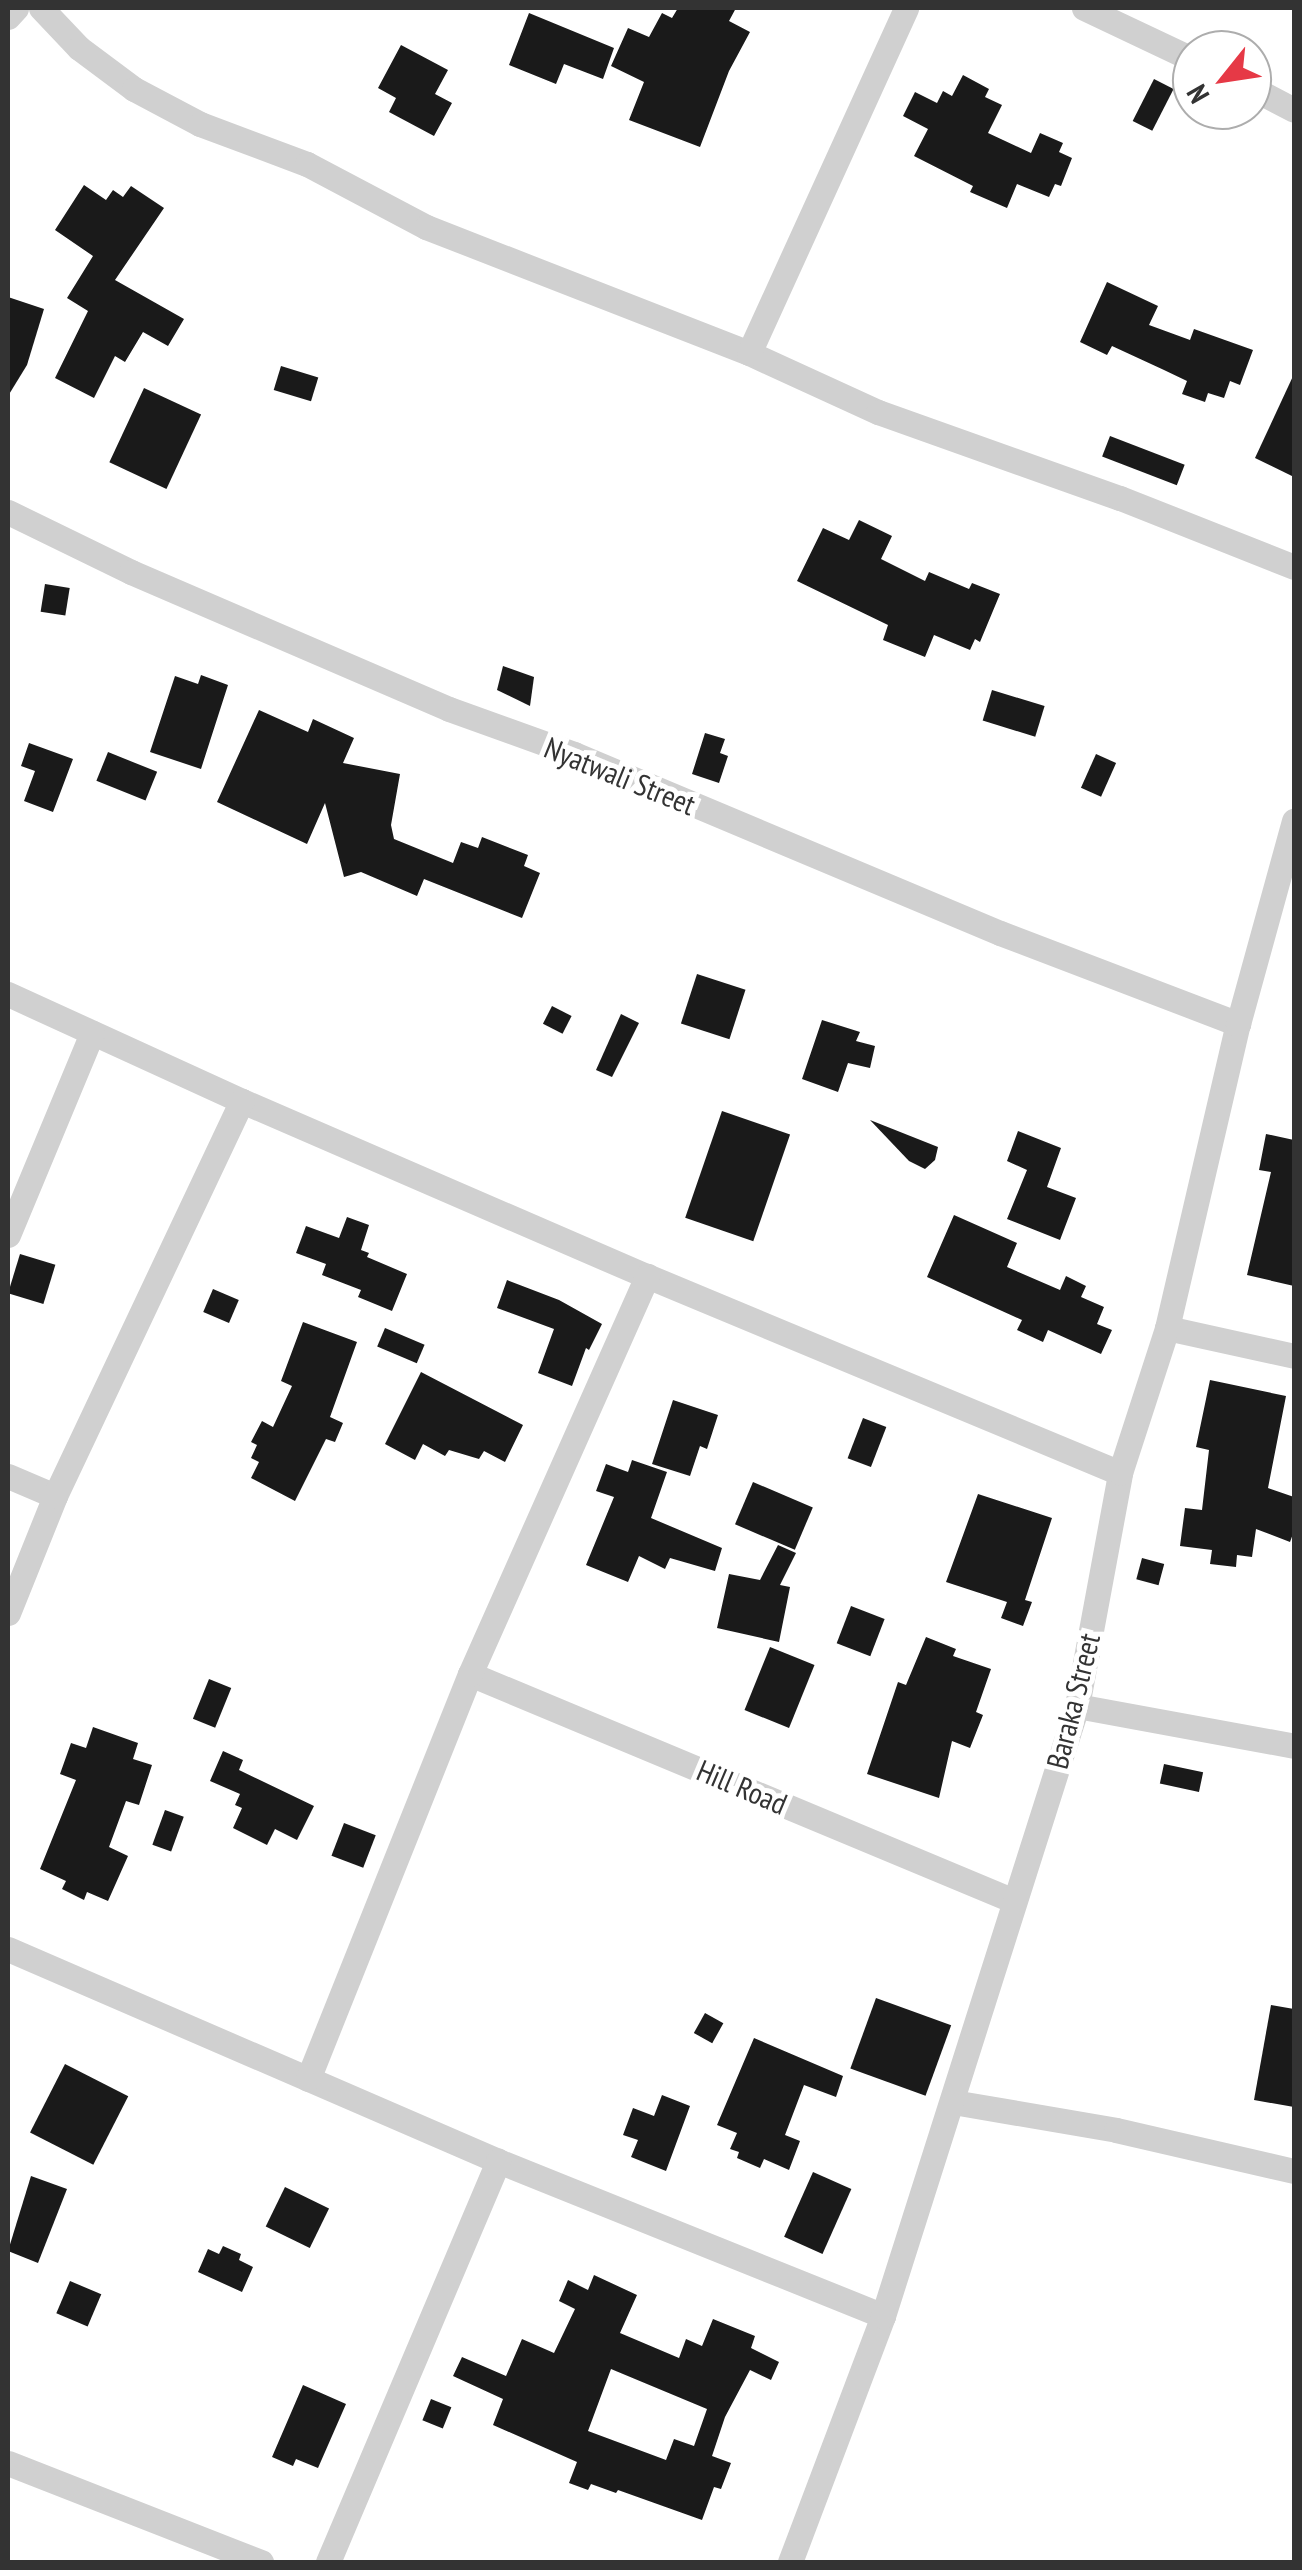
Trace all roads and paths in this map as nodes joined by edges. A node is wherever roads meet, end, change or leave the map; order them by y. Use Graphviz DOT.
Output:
graph roads {
  1 [pos="16,8"];
  2 [pos="41,8"];
  3 [pos="906,8"];
  4 [pos="1084,8"];
  5 [pos="8,18"];
  6 [pos="1172,50"];
  7 [pos="749,353"];
  8 [pos="8,512"];
  9 [pos="1294,567"];
  10 [pos="1294,821"];
  11 [pos="8,994"];
  12 [pos="1238,1024"];
  13 [pos="92,1032"];
  14 [pos="242,1102"];
  15 [pos="8,1235"];
  16 [pos="647,1276"];
  17 [pos="1167,1328"];
  18 [pos="1294,1356"];
  19 [pos="1120,1473"];
  20 [pos="8,1476"];
  21 [pos="56,1496"];
  22 [pos="8,1612"];
  23 [pos="470,1674"];
  24 [pos="1077,1706"];
  25 [pos="1294,1746"];
  26 [pos="1014,1901"];
  27 [pos="8,1949"];
  28 [pos="308,2078"];
  29 [pos="952,2102"];
  30 [pos="498,2161"];
  31 [pos="1294,2170"];
  32 [pos="883,2316"];
  33 [pos="8,2462"];
  34 [pos="261,2562"];
  35 [pos="328,2562"];
  36 [pos="790,2562"];
  1 -- 5 [label="street"];
  2 -- 7 [label="street"];
  3 -- 7 [label="street"];
  4 -- 6 [label="street"];
  7 -- 9 [label="street"];
  8 -- 12 [label="street, Nyatwali Street"];
  10 -- 12 [label="street, Baraka Street"];
  11 -- 13 [label="street"];
  12 -- 17 [label="street, Baraka Street"];
  13 -- 14 [label="street"];
  13 -- 15 [label="street"];
  14 -- 16 [label="street"];
  14 -- 21 [label="street"];
  16 -- 19 [label="street"];
  16 -- 23 [label="street"];
  17 -- 18 [label="street"];
  17 -- 19 [label="street, Baraka Street"];
  19 -- 24 [label="street, Baraka Street"];
  20 -- 21 [label="street"];
  21 -- 22 [label="street"];
  23 -- 26 [label="street, Hill Road"];
  23 -- 28 [label="street"];
  24 -- 25 [label="street"];
  24 -- 26 [label="street, Baraka Street"];
  26 -- 29 [label="street, Baraka Street"];
  27 -- 28 [label="street"];
  28 -- 30 [label="street"];
  29 -- 31 [label="street"];
  29 -- 32 [label="street, Baraka Street"];
  30 -- 32 [label="street"];
  30 -- 35 [label="street"];
  32 -- 36 [label="street, Baraka Street"];
  33 -- 34 [label="street"];
}
